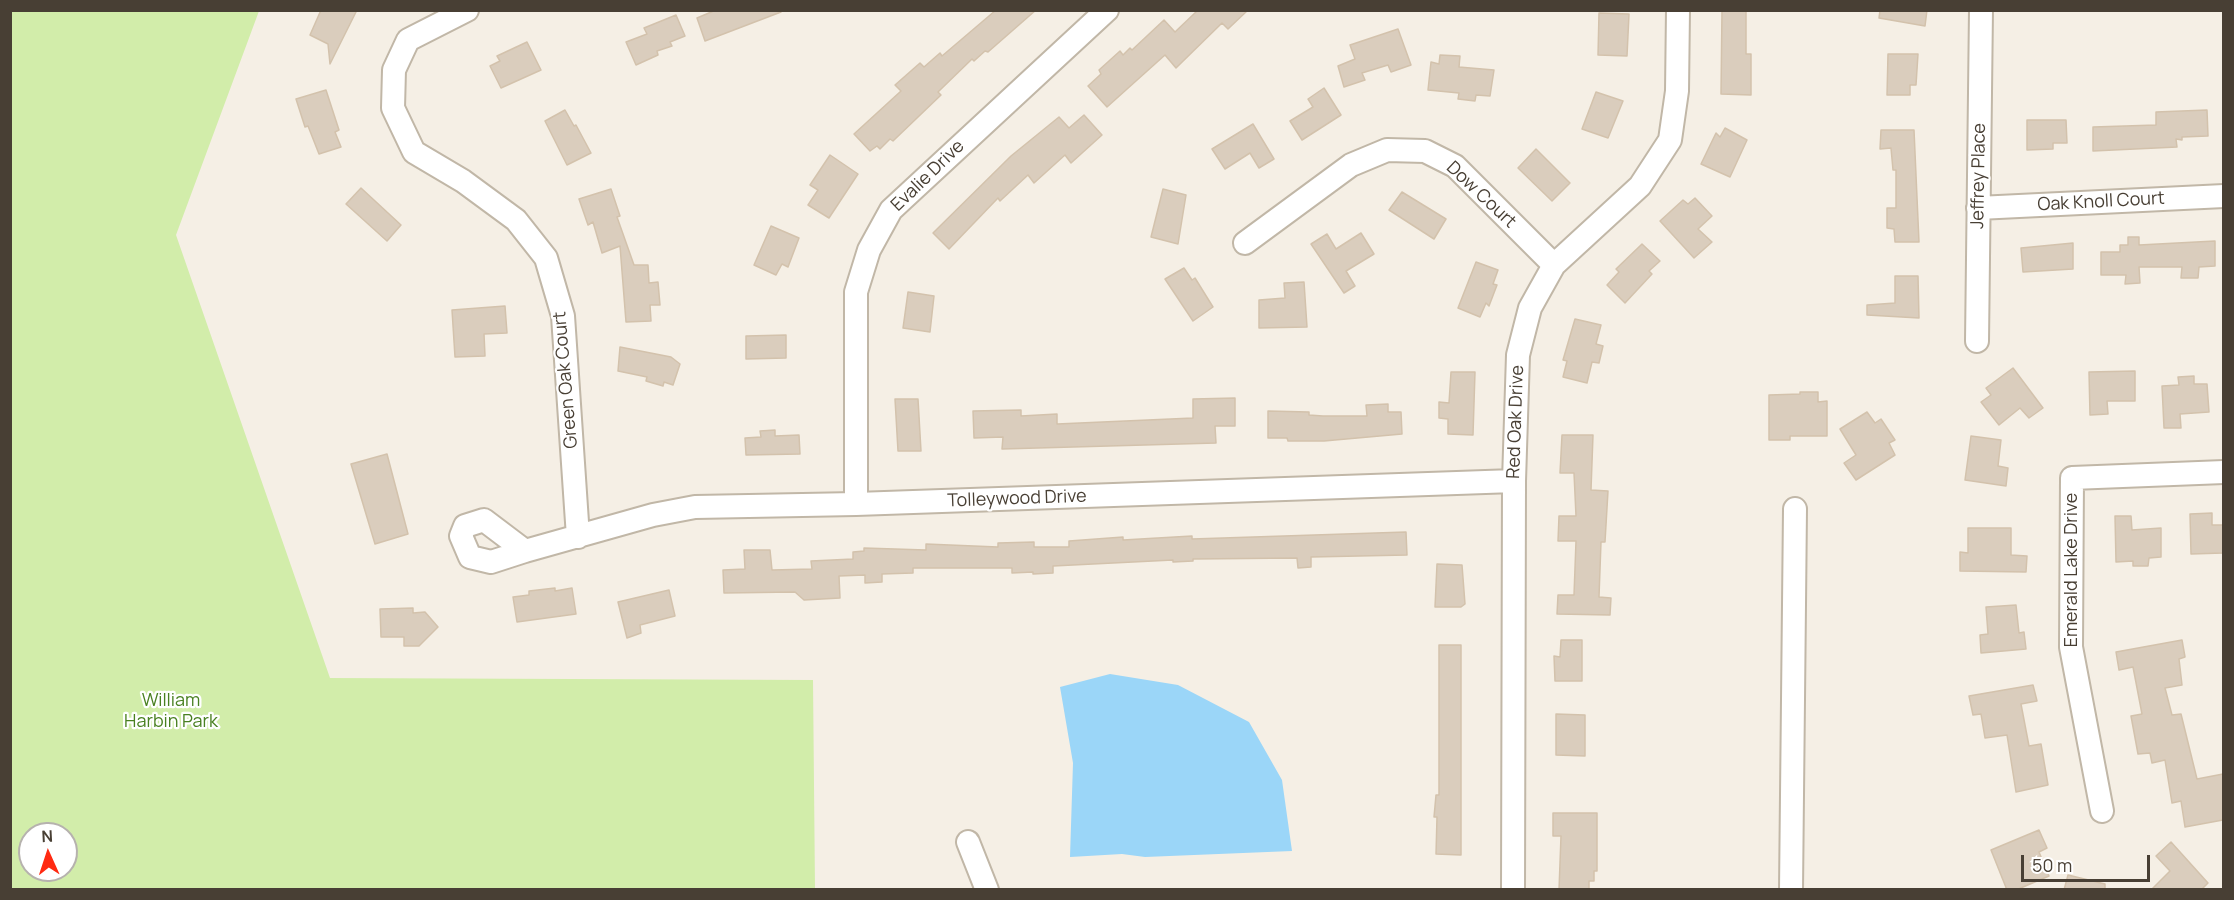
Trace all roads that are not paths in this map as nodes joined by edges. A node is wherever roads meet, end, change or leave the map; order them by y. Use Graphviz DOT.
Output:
graph roads {
  1 [pos="467,10"];
  2 [pos="1107,10"];
  3 [pos="1678,10"];
  4 [pos="1981,10"];
  5 [pos="2223,196"];
  6 [pos="1978,208"];
  7 [pos="1245,243"];
  8 [pos="1554,265"];
  9 [pos="1977,340"];
  10 [pos="2223,472"];
  11 [pos="1514,481"];
  12 [pos="856,504"];
  13 [pos="1795,509"];
  14 [pos="578,537"];
  15 [pos="525,550"];
  16 [pos="2102,811"];
  17 [pos="968,842"];
  18 [pos="987,890"];
  19 [pos="1513,890"];
  20 [pos="1791,890"];
  1 -- 14 [label="street, Green Oak Court"];
  2 -- 12 [label="street, Evalie Drive"];
  3 -- 8 [label="street, Red Oak Drive"];
  4 -- 6 [label="street, Jeffrey Place"];
  5 -- 6 [label="street, Oak Knoll Court"];
  6 -- 9 [label="street, Jeffrey Place"];
  7 -- 8 [label="street, Dow Court"];
  8 -- 11 [label="street, Red Oak Drive"];
  10 -- 16 [label="street, Emerald Lake Drive"];
  11 -- 12 [label="street, Tolleywood Drive"];
  11 -- 19 [label="street, Red Oak Drive"];
  12 -- 14 [label="street, Tolleywood Drive"];
  13 -- 20 [label="street"];
  14 -- 15 [label="street, Tolleywood Drive"];
  17 -- 18 [label="street"];
}
